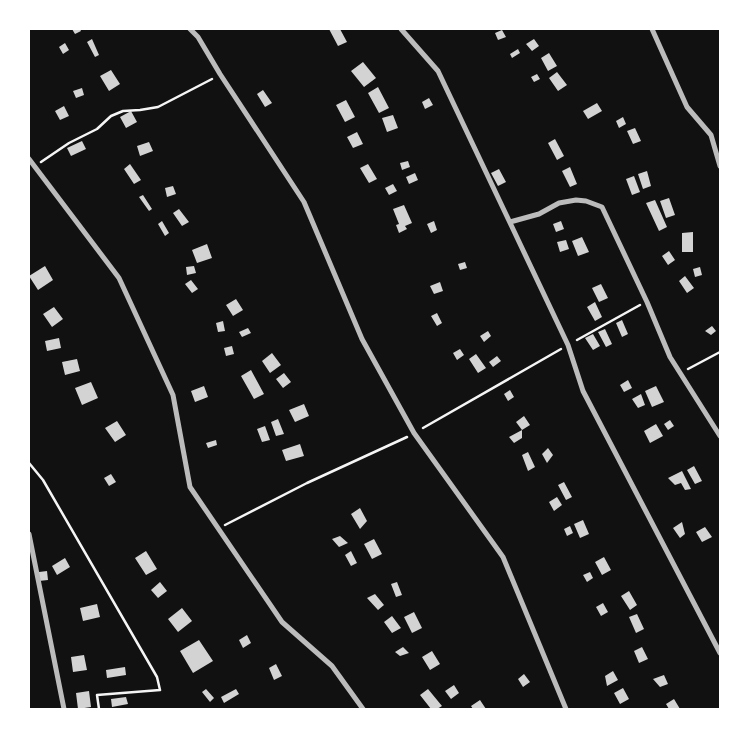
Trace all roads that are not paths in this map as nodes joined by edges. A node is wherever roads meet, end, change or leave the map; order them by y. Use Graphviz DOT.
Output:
graph roads {
  1 [pos="190,29"];
  2 [pos="401,29"];
  3 [pos="652,29"];
  4 [pos="29,159"];
  5 [pos="720,166"];
  6 [pos="510,222"];
  7 [pos="720,436"];
  8 [pos="29,534"];
  9 [pos="720,653"];
  10 [pos="64,709"];
  11 [pos="363,709"];
  12 [pos="566,709"];
  1 -- 12 [label="street"];
  2 -- 6 [label="street"];
  3 -- 5 [label="street"];
  4 -- 11 [label="street"];
  6 -- 7 [label="street"];
  6 -- 9 [label="street"];
  8 -- 10 [label="street"];
}
